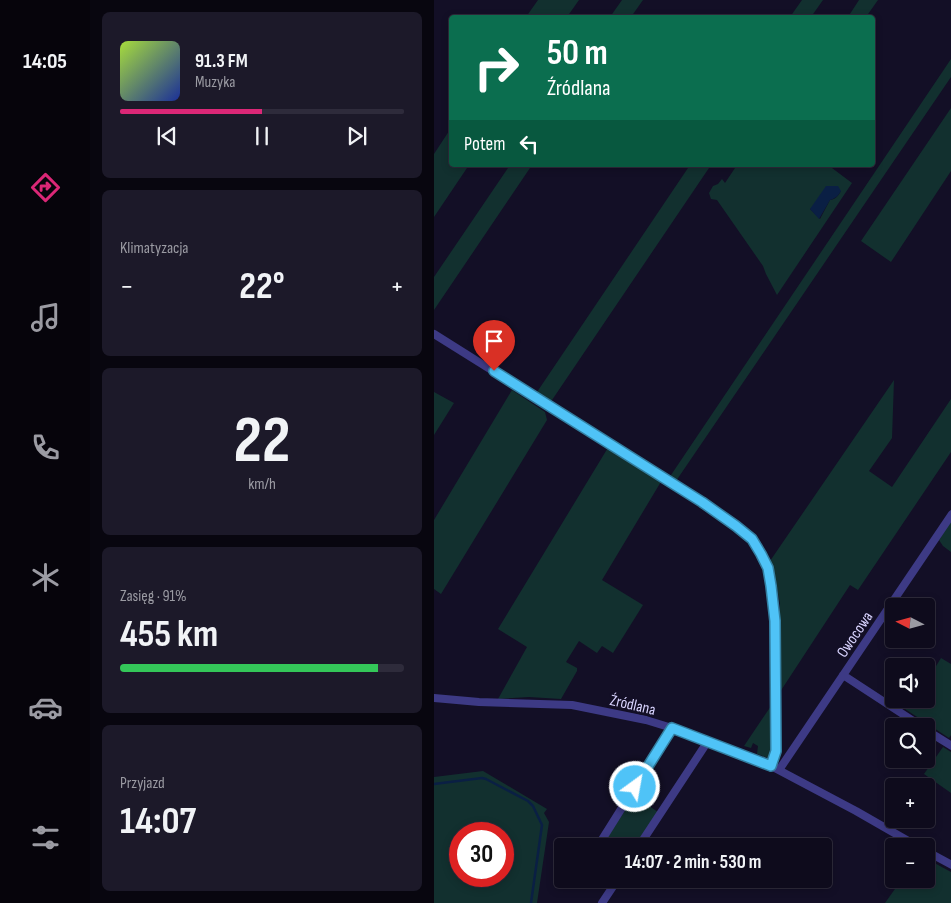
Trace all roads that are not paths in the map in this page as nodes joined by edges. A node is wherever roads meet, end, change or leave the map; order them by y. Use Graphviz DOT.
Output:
graph roads {
  1 [pos="434,335"];
  2 [pos="951,514"];
  3 [pos="843,675"];
  4 [pos="434,698"];
  5 [pos="910,718"];
  6 [pos="672,728"];
  7 [pos="935,736"];
  8 [pos="708,741"];
  9 [pos="951,746"];
  10 [pos="775,768"];
  11 [pos="603,838"];
  12 [pos="644,838"];
  13 [pos="903,838"];
  14 [pos="935,856"];
  15 [pos="951,865"];
  16 [pos="612,888"];
  17 [pos="602,903"];
  1 -- 10 [label="street"];
  2 -- 3 [label="street, Owocowa"];
  3 -- 5 [label="street"];
  3 -- 10 [label="street, Owocowa"];
  4 -- 6 [label="street, Źródlana"];
  6 -- 8 [label="street, Źródlana"];
  6 -- 11 [label="street"];
  7 -- 9 [label="street"];
  8 -- 10 [label="street, Źródlana"];
  8 -- 12 [label="street"];
  10 -- 13 [label="street, Źródlana"];
  14 -- 15 [label="street"];
  16 -- 17 [label="street"];
}
